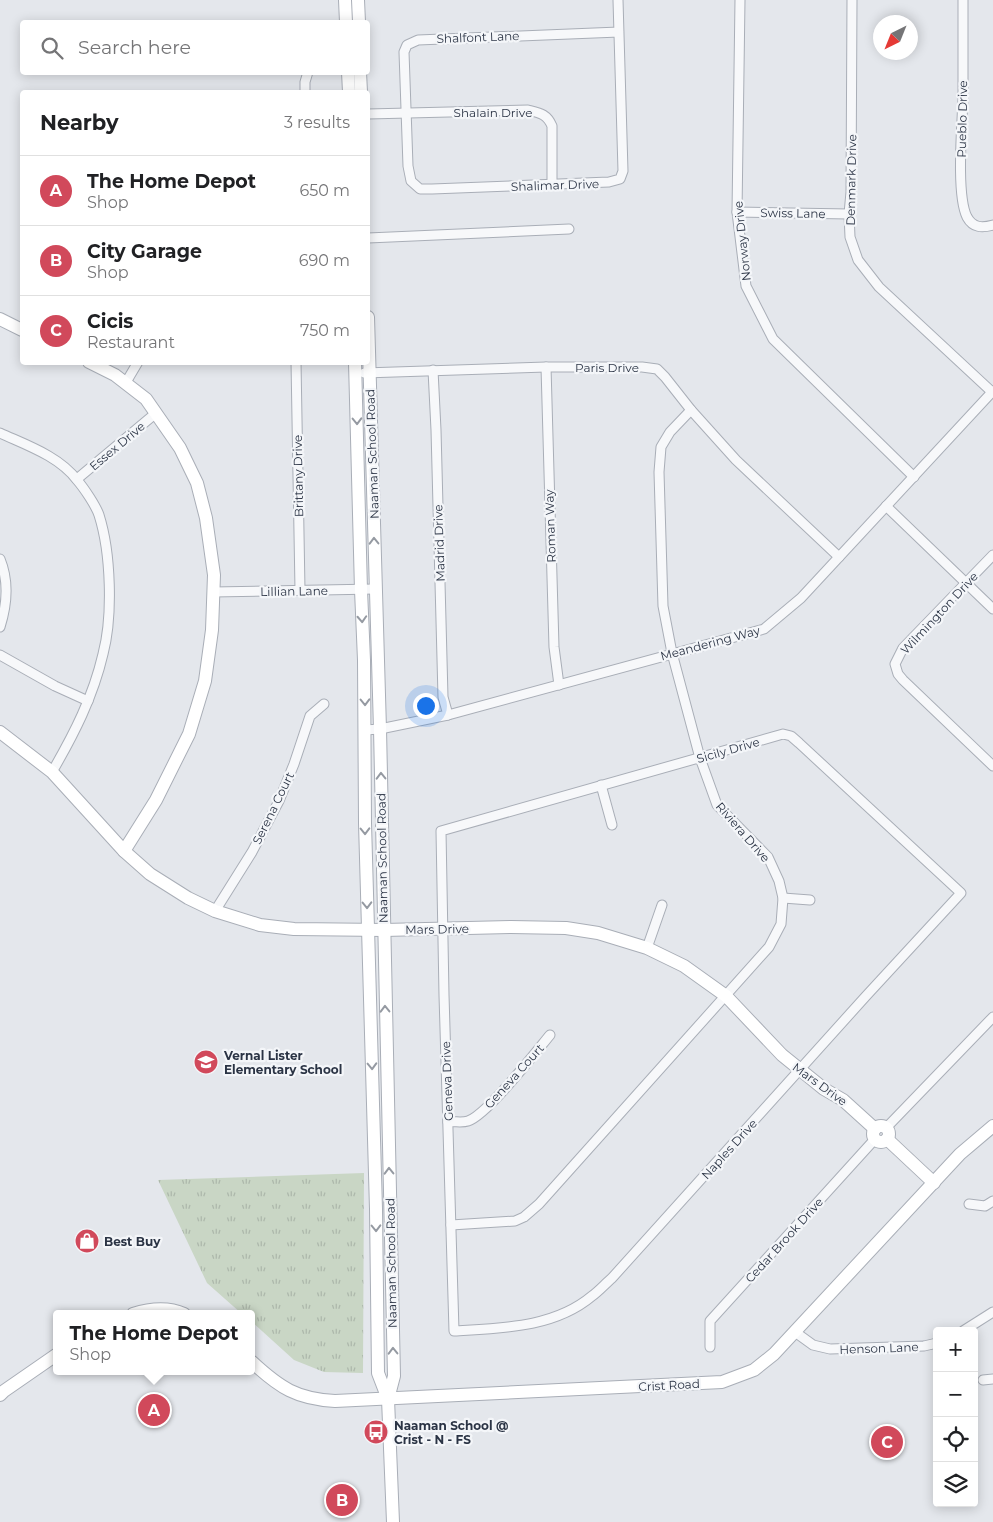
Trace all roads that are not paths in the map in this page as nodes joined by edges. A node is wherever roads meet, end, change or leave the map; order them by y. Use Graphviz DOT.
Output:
graph roads {
  1 [pos="344,0"];
  2 [pos="358,0"];
  3 [pos="618,0"];
  4 [pos="740,0"];
  5 [pos="852,0"];
  6 [pos="964,0"];
  7 [pos="346,20"];
  8 [pos="359,20"];
  9 [pos="619,32"];
  10 [pos="307,75"];
  11 [pos="348,75"];
  12 [pos="360,75"];
  13 [pos="306,90"];
  14 [pos="349,90"];
  15 [pos="361,90"];
  16 [pos="405,113"];
  17 [pos="370,114"];
  18 [pos="552,186"];
  19 [pos="737,212"];
  20 [pos="849,214"];
  21 [pos="993,225"];
  22 [pos="569,229"];
  23 [pos="370,238"];
  24 [pos="0,319"];
  25 [pos="20,329"];
  26 [pos="95,365"];
  27 [pos="136,365"];
  28 [pos="296,365"];
  29 [pos="369,365"];
  30 [pos="546,367"];
  31 [pos="356,368"];
  32 [pos="433,370"];
  33 [pos="369,372"];
  34 [pos="125,384"];
  35 [pos="992,392"];
  36 [pos="691,410"];
  37 [pos="156,413"];
  38 [pos="0,433"];
  39 [pos="914,476"];
  40 [pos="77,479"];
  41 [pos="886,506"];
  42 [pos="993,555"];
  43 [pos="839,556"];
  44 [pos="0,559"];
  45 [pos="966,583"];
  46 [pos="375,589"];
  47 [pos="300,590"];
  48 [pos="361,590"];
  49 [pos="213,592"];
  50 [pos="993,608"];
  51 [pos="0,627"];
  52 [pos="672,653"];
  53 [pos="0,655"];
  54 [pos="559,685"];
  55 [pos="88,701"];
  56 [pos="324,704"];
  57 [pos="448,715"];
  58 [pos="380,729"];
  59 [pos="366,730"];
  60 [pos="0,732"];
  61 [pos="700,758"];
  62 [pos="993,766"];
  63 [pos="52,772"];
  64 [pos="601,785"];
  65 [pos="612,826"];
  66 [pos="441,831"];
  67 [pos="124,851"];
  68 [pos="962,893"];
  69 [pos="783,898"];
  70 [pos="810,900"];
  71 [pos="662,905"];
  72 [pos="215,911"];
  73 [pos="443,929"];
  74 [pos="367,930"];
  75 [pos="384,930"];
  76 [pos="646,948"];
  77 [pos="726,996"];
  78 [pos="993,1017"];
  79 [pos="550,1035"];
  80 [pos="800,1070"];
  81 [pos="448,1122"];
  82 [pos="993,1126"];
  83 [pos="881,1134"];
  84 [pos="934,1183"];
  85 [pos="993,1201"];
  86 [pos="969,1204"];
  87 [pos="451,1225"];
  88 [pos="153,1310"];
  89 [pos="176,1310"];
  90 [pos="993,1312"];
  91 [pos="969,1327"];
  92 [pos="454,1331"];
  93 [pos="795,1332"];
  94 [pos="933,1344"];
  95 [pos="710,1347"];
  96 [pos="53,1357"];
  97 [pos="255,1365"];
  98 [pos="1,1393"];
  99 [pos="388,1400"];
  100 [pos="393,1522"];
  1 -- 7 [label="street"];
  2 -- 8 [label="street"];
  3 -- 9 [label="street, Shalimar Drive"];
  4 -- 19 [label="street, Norway Drive"];
  5 -- 20 [label="street, Denmark Drive"];
  6 -- 21 [label="street, Pueblo Drive"];
  9 -- 16 [label="street, Shalfont Lane"];
  9 -- 18 [label="street, Shalimar Drive"];
  10 -- 13 [label="street"];
  11 -- 14 [label="street"];
  12 -- 15 [label="street"];
  16 -- 17 [label="street, Shalain Drive"];
  16 -- 18 [label="street, Shalimar Drive"];
  16 -- 18 [label="street, Shalain Drive"];
  19 -- 20 [label="street, Swiss Lane"];
  19 -- 39 [label="street, Norway Drive"];
  20 -- 35 [label="street, Denmark Drive"];
  22 -- 23 [label="street"];
  24 -- 25 [label="street"];
  26 -- 34 [label="street"];
  27 -- 34 [label="street"];
  28 -- 47 [label="street, Brittany Drive"];
  29 -- 33 [label="street, Naaman School Road"];
  30 -- 32 [label="street, Paris Drive"];
  30 -- 36 [label="street, Paris Drive"];
  30 -- 54 [label="street, Roman Way"];
  31 -- 33 [label="street, Paris Drive"];
  31 -- 48 [label="street, Naaman School Road, one-way"];
  32 -- 33 [label="street, Paris Drive"];
  32 -- 57 [label="street, Madrid Drive"];
  46 -- 33 [label="street, Naaman School Road, one-way"];
  34 -- 37 [label="street"];
  35 -- 39 [label="street, Meandering Way"];
  36 -- 43 [label="street, Paris Drive"];
  36 -- 52 [label="street, Riviera Drive"];
  37 -- 40 [label="street, Essex Drive"];
  37 -- 49 [label="street"];
  38 -- 40 [label="street"];
  39 -- 41 [label="street, Meandering Way"];
  40 -- 55 [label="street"];
  41 -- 43 [label="street, Meandering Way"];
  41 -- 45 [label="street"];
  42 -- 45 [label="street, Wilmington Drive"];
  43 -- 52 [label="street, Meandering Way"];
  44 -- 51 [label="street"];
  45 -- 50 [label="street"];
  45 -- 62 [label="street, Wilmington Drive"];
  46 -- 48 [label="street, Lillian Lane"];
  46 -- 58 [label="street, Naaman School Road"];
  47 -- 48 [label="street, Lillian Lane"];
  47 -- 49 [label="street, Lillian Lane"];
  48 -- 59 [label="street, Naaman School Road, one-way"];
  49 -- 67 [label="street"];
  52 -- 54 [label="street, Meandering Way"];
  52 -- 61 [label="street, Riviera Drive"];
  53 -- 55 [label="street"];
  54 -- 57 [label="street, Meandering Way"];
  55 -- 63 [label="street"];
  56 -- 72 [label="street, Serena Court"];
  57 -- 58 [label="street, Meandering Way"];
  58 -- 59 [label="street, Meandering Way"];
  75 -- 58 [label="street, Naaman School Road, one-way"];
  59 -- 74 [label="street, Naaman School Road, one-way"];
  60 -- 63 [label="street, Mars Drive"];
  61 -- 64 [label="street, Sicily Drive"];
  61 -- 68 [label="street, Sicily Drive"];
  61 -- 69 [label="street, Riviera Drive"];
  63 -- 67 [label="street, Mars Drive"];
  64 -- 65 [label="street"];
  64 -- 66 [label="street, Sicily Drive"];
  66 -- 73 [label="street, Geneva Drive"];
  67 -- 72 [label="street, Mars Drive"];
  68 -- 80 [label="street, Naples Drive"];
  69 -- 70 [label="street"];
  69 -- 77 [label="street, Riviera Drive"];
  71 -- 76 [label="street"];
  72 -- 74 [label="street, Mars Drive"];
  73 -- 75 [label="street, Mars Drive"];
  73 -- 76 [label="street, Mars Drive"];
  73 -- 81 [label="street, Geneva Drive"];
  74 -- 75 [label="street, Mars Drive"];
  74 -- 99 [label="street, Naaman School Road, one-way"];
  99 -- 75 [label="street, Naaman School Road, one-way"];
  76 -- 77 [label="street, Mars Drive"];
  77 -- 80 [label="street, Mars Drive"];
  77 -- 87 [label="street, Riviera Drive"];
  78 -- 83 [label="street, Cedar Brook Drive"];
  79 -- 81 [label="street, Geneva Court"];
  80 -- 83 [label="street, Mars Drive"];
  80 -- 92 [label="street, Naples Drive"];
  81 -- 87 [label="street, Geneva Drive"];
  82 -- 84 [label="street, Crist Road"];
  83 -- 84 [label="street, Mars Drive"];
  83 -- 95 [label="street, Cedar Brook Drive"];
  84 -- 93 [label="street, Crist Road"];
  85 -- 86 [label="street"];
  87 -- 92 [label="street, Geneva Drive"];
  88 -- 89 [label="street"];
  90 -- 91 [label="street"];
  93 -- 94 [label="street, Henson Lane"];
  93 -- 99 [label="street, Crist Road"];
  96 -- 98 [label="street"];
  97 -- 99 [label="street, Crist Road"];
  99 -- 100 [label="street, Naaman School Road"];
}
